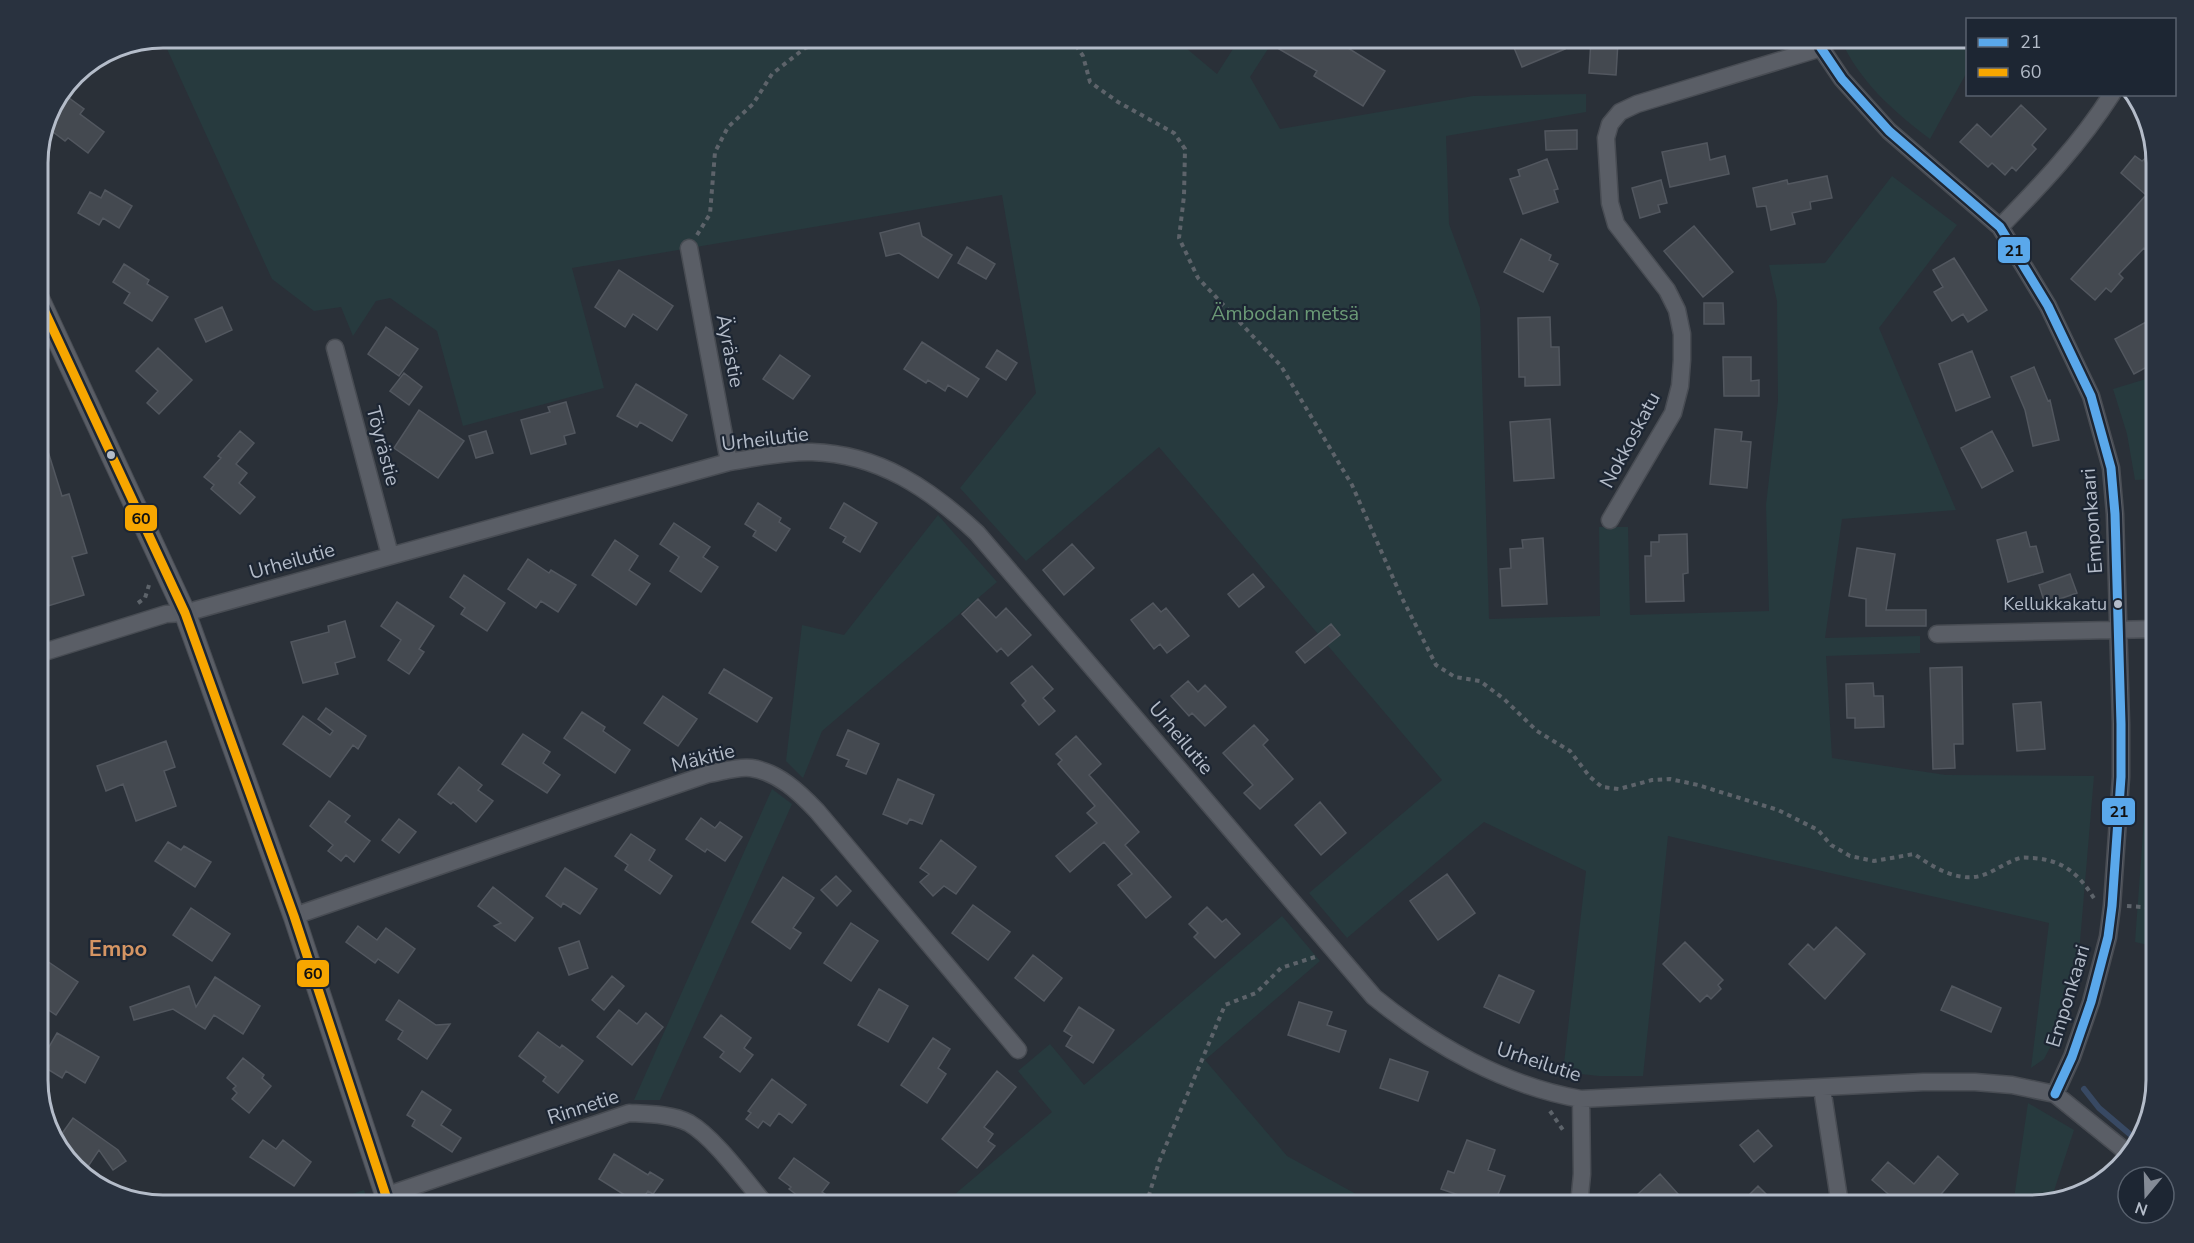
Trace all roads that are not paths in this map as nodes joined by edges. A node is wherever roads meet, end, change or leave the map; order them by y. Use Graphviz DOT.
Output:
graph roads {
  1 [pos="1804,48"];
  2 [pos="1823,48"];
  3 [pos="2111,96"];
  4 [pos="2000,227"];
  5 [pos="689,248"];
  6 [pos="48,318"];
  7 [pos="335,348"];
  8 [pos="729,462"];
  9 [pos="1610,520"];
  10 [pos="390,555"];
  11 [pos="185,613"];
  12 [pos="2146,630"];
  13 [pos="2119,631"];
  14 [pos="1937,634"];
  15 [pos="48,651"];
  16 [pos="294,916"];
  17 [pos="1018,1050"];
  18 [pos="1822,1088"];
  19 [pos="2055,1094"];
  20 [pos="1581,1099"];
  21 [pos="2123,1149"];
  22 [pos="385,1195"];
  23 [pos="404,1195"];
  24 [pos="756,1195"];
  25 [pos="1580,1195"];
  26 [pos="1838,1195"];
  1 -- 9 [label="street, Nokkoskatu"];
  2 -- 4 [label="street, Emponkaari"];
  3 -- 4 [label="street"];
  4 -- 13 [label="street, Emponkaari"];
  5 -- 8 [label="street, Äyrästie"];
  6 -- 11 [label="street"];
  7 -- 10 [label="street, Töyrästie"];
  8 -- 10 [label="street, Urheilutie"];
  8 -- 20 [label="street, Urheilutie"];
  10 -- 11 [label="street, Urheilutie"];
  11 -- 15 [label="street, Urheilutie"];
  11 -- 16 [label="street"];
  12 -- 13 [label="street"];
  13 -- 14 [label="street"];
  13 -- 19 [label="street, Emponkaari"];
  16 -- 17 [label="street, Mäkitie"];
  16 -- 22 [label="street"];
  18 -- 19 [label="street, Urheilutie"];
  18 -- 20 [label="street, Urheilutie"];
  18 -- 26 [label="street"];
  19 -- 21 [label="street, Urheilutie"];
  20 -- 25 [label="street"];
  23 -- 24 [label="street, Rinnetie"];
}
